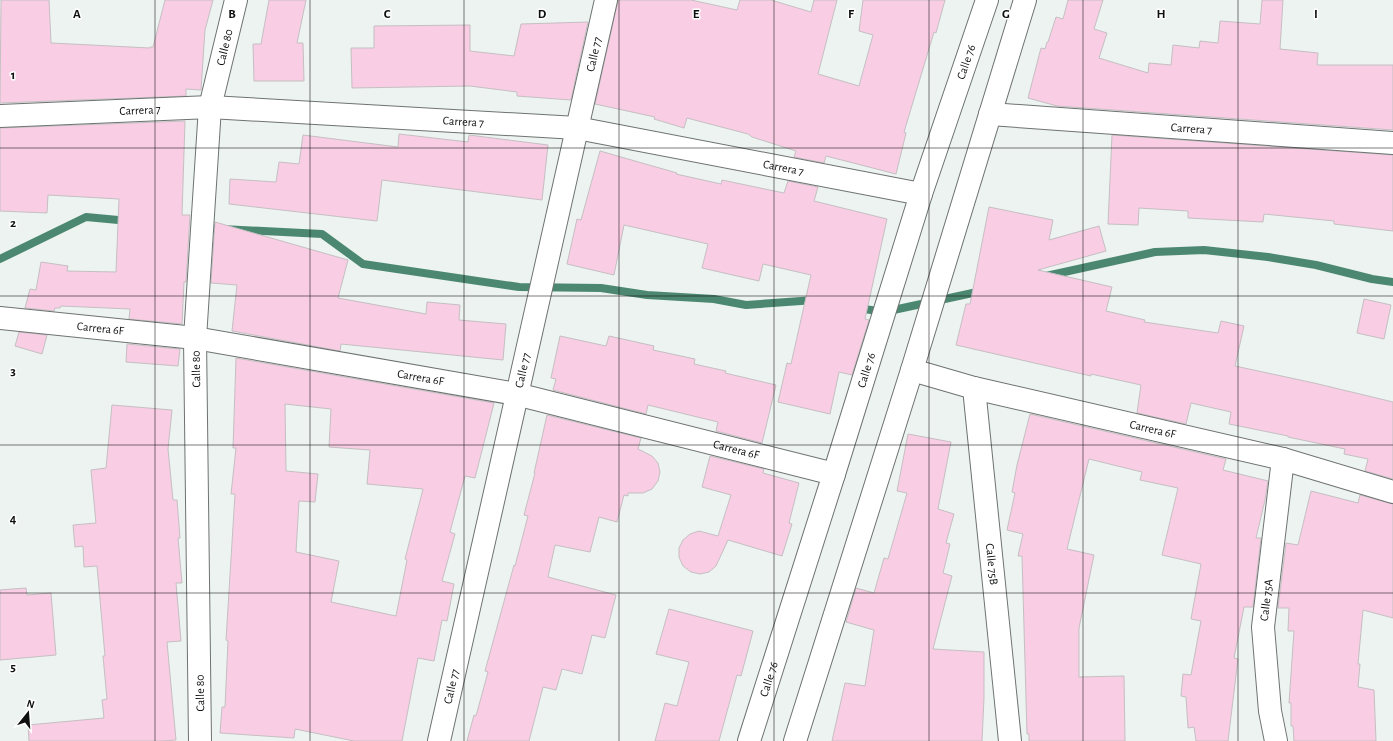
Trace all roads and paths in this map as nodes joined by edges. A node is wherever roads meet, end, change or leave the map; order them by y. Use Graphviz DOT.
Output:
graph roads {
  1 [pos="236,0"];
  2 [pos="606,0"];
  3 [pos="986,0"];
  4 [pos="1025,0"];
  5 [pos="210,107"];
  6 [pos="990,114"];
  7 [pos="0,116"];
  8 [pos="577,128"];
  9 [pos="1393,143"];
  10 [pos="921,194"];
  11 [pos="0,318"];
  12 [pos="195,338"];
  13 [pos="912,370"];
  14 [pos="974,388"];
  15 [pos="516,394"];
  16 [pos="1283,459"];
  17 [pos="834,474"];
  18 [pos="1393,492"];
  19 [pos="200,741"];
  20 [pos="439,741"];
  21 [pos="749,741"];
  22 [pos="795,741"];
  23 [pos="1010,741"];
  24 [pos="1276,741"];
  1 -- 5 [label="street, Calle 80"];
  2 -- 8 [label="street, Calle 77"];
  3 -- 10 [label="street, Calle 76"];
  4 -- 6 [label="street"];
  5 -- 7 [label="street, Carrera 7"];
  5 -- 8 [label="street, Carrera 7"];
  5 -- 12 [label="street, Calle 80"];
  6 -- 9 [label="street, Carrera 7"];
  6 -- 13 [label="street"];
  8 -- 10 [label="street, Carrera 7"];
  8 -- 15 [label="street, Calle 77"];
  10 -- 17 [label="street, Calle 76"];
  11 -- 12 [label="street, Carrera 6F"];
  12 -- 15 [label="street, Carrera 6F"];
  12 -- 19 [label="street, Calle 80"];
  13 -- 14 [label="street, Carrera 6F"];
  13 -- 22 [label="street"];
  14 -- 16 [label="street, Carrera 6F"];
  14 -- 23 [label="street, Calle 75B"];
  15 -- 17 [label="street, Carrera 6F"];
  15 -- 20 [label="street, Calle 77"];
  16 -- 18 [label="street, Carrera 6F"];
  16 -- 24 [label="street, Calle 75A"];
  17 -- 21 [label="street, Calle 76"];
}
